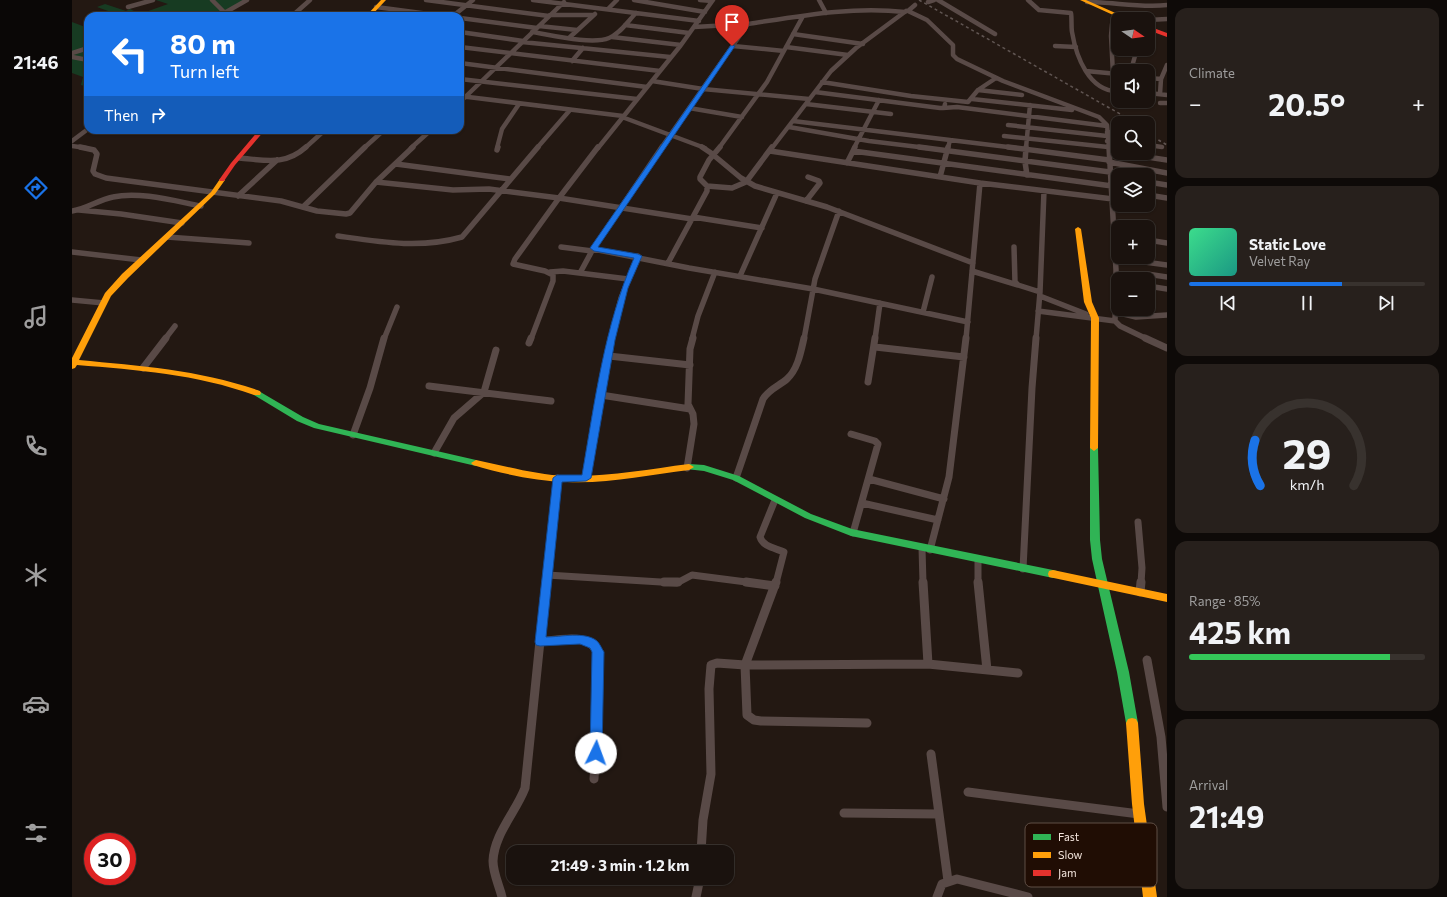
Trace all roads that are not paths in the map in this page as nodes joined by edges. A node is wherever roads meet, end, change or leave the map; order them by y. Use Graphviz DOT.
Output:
graph roads {
  1 [pos="153,0"];
  2 [pos="212,0"];
  3 [pos="247,0"];
  4 [pos="310,0"];
  5 [pos="384,0"];
  6 [pos="426,0"];
  7 [pos="473,0"];
  8 [pos="533,0"];
  9 [pos="566,0"];
  10 [pos="617,0"];
  11 [pos="634,0"];
  12 [pos="700,0"];
  13 [pos="819,0"];
  14 [pos="934,0"];
  15 [pos="938,0"];
  16 [pos="1028,0"];
  17 [pos="713,1"];
  18 [pos="1084,1"];
  19 [pos="928,2"];
  20 [pos="562,4"];
  21 [pos="467,5"];
  22 [pos="915,5"];
  23 [pos="1167,5"];
  24 [pos="128,7"];
  25 [pos="376,8"];
  26 [pos="600,8"];
  27 [pos="608,9"];
  28 [pos="906,11"];
  29 [pos="224,12"];
  30 [pos="227,12"];
  31 [pos="296,12"];
  32 [pos="372,12"];
  33 [pos="409,12"];
  34 [pos="458,12"];
  35 [pos="705,12"];
  36 [pos="636,13"];
  37 [pos="826,13"];
  38 [pos="1111,13"];
  39 [pos="550,15"];
  40 [pos="593,15"];
  41 [pos="803,16"];
  42 [pos="464,18"];
  43 [pos="1167,19"];
  44 [pos="1155,20"];
  45 [pos="699,21"];
  46 [pos="748,24"];
  47 [pos="625,25"];
  48 [pos="694,26"];
  49 [pos="538,27"];
  50 [pos="577,30"];
  51 [pos="1155,31"];
  52 [pos="532,32"];
  53 [pos="464,33"];
  54 [pos="689,33"];
  55 [pos="793,34"];
  56 [pos="995,34"];
  57 [pos="1167,35"];
  58 [pos="612,36"];
  59 [pos="571,37"];
  60 [pos="523,41"];
  61 [pos="681,44"];
  62 [pos="863,44"];
  63 [pos="565,46"];
  64 [pos="732,46"];
  65 [pos="1055,46"];
  66 [pos="1076,47"];
  67 [pos="464,48"];
  68 [pos="583,48"];
  69 [pos="84,49"];
  70 [pos="785,49"];
  71 [pos="72,53"];
  72 [pos="510,54"];
  73 [pos="848,55"];
  74 [pos="72,57"];
  75 [pos="670,58"];
  76 [pos="84,59"];
  77 [pos="572,61"];
  78 [pos="464,64"];
  79 [pos="1167,65"];
  80 [pos="496,68"];
  81 [pos="660,71"];
  82 [pos="1086,72"];
  83 [pos="1111,74"];
  84 [pos="996,78"];
  85 [pos="464,79"];
  86 [pos="1155,79"];
  87 [pos="1161,79"];
  88 [pos="481,82"];
  89 [pos="652,82"];
  90 [pos="822,82"];
  91 [pos="647,87"];
  92 [pos="703,89"];
  93 [pos="1024,89"];
  94 [pos="978,90"];
  95 [pos="1111,91"];
  96 [pos="815,92"];
  97 [pos="759,94"];
  98 [pos="1155,94"];
  99 [pos="1160,94"];
  100 [pos="464,95"];
  101 [pos="1022,95"];
  102 [pos="1167,95"];
  103 [pos="464,96"];
  104 [pos="637,99"];
  105 [pos="809,99"];
  106 [pos="972,99"];
  107 [pos="879,100"];
  108 [pos="945,100"];
  109 [pos="1160,103"];
  110 [pos="1167,103"];
  111 [pos="519,104"];
  112 [pos="806,104"];
  113 [pos="1020,104"];
  114 [pos="1030,105"];
  115 [pos="689,108"];
  116 [pos="943,108"];
  117 [pos="570,110"];
  118 [pos="873,112"];
  119 [pos="1084,112"];
  120 [pos="891,114"];
  121 [pos="622,116"];
  122 [pos="742,117"];
  123 [pos="1029,117"];
  124 [pos="794,121"];
  125 [pos="1008,125"];
  126 [pos="788,127"];
  127 [pos="1028,127"];
  128 [pos="864,129"];
  129 [pos="84,132"];
  130 [pos="259,134"];
  131 [pos="321,134"];
  132 [pos="380,134"];
  133 [pos="427,134"];
  134 [pos="1107,134"];
  135 [pos="1111,134"];
  136 [pos="670,136"];
  137 [pos="1004,136"];
  138 [pos="1111,137"];
  139 [pos="1027,139"];
  140 [pos="859,140"];
  141 [pos="950,140"];
  142 [pos="72,141"];
  143 [pos="72,146"];
  144 [pos="1155,146"];
  145 [pos="1162,146"];
  146 [pos="1108,149"];
  147 [pos="497,150"];
  148 [pos="1026,150"];
  149 [pos="1111,150"];
  150 [pos="770,151"];
  151 [pos="853,151"];
  152 [pos="947,151"];
  153 [pos="713,154"];
  154 [pos="239,158"];
  155 [pos="1155,158"];
  156 [pos="277,160"];
  157 [pos="1167,160"];
  158 [pos="1109,161"];
  159 [pos="1025,162"];
  160 [pos="847,163"];
  161 [pos="944,163"];
  162 [pos="396,164"];
  163 [pos="1167,172"];
  164 [pos="1110,174"];
  165 [pos="1027,175"];
  166 [pos="808,177"];
  167 [pos="940,177"];
  168 [pos="1111,178"];
  169 [pos="510,179"];
  170 [pos="376,182"];
  171 [pos="746,182"];
  172 [pos="980,183"];
  173 [pos="1155,183"];
  174 [pos="1167,185"];
  175 [pos="707,186"];
  176 [pos="1111,188"];
  177 [pos="500,191"];
  178 [pos="1044,191"];
  179 [pos="213,193"];
  180 [pos="777,193"];
  181 [pos="238,196"];
  182 [pos="1155,196"];
  183 [pos="559,198"];
  184 [pos="1167,198"];
  185 [pos="1111,199"];
  186 [pos="806,201"];
  187 [pos="201,206"];
  188 [pos="303,207"];
  189 [pos="621,208"];
  190 [pos="72,210"];
  191 [pos="79,210"];
  192 [pos="839,211"];
  193 [pos="693,218"];
  194 [pos="182,222"];
  195 [pos="762,228"];
  196 [pos="1078,229"];
  197 [pos="338,236"];
  198 [pos="167,237"];
  199 [pos="1155,241"];
  200 [pos="249,243"];
  201 [pos="1167,243"];
  202 [pos="561,247"];
  203 [pos="1014,247"];
  204 [pos="593,250"];
  205 [pos="72,252"];
  206 [pos="638,256"];
  207 [pos="141,260"];
  208 [pos="668,263"];
  209 [pos="972,263"];
  210 [pos="1155,263"];
  211 [pos="1167,265"];
  212 [pos="972,271"];
  213 [pos="550,272"];
  214 [pos="715,272"];
  215 [pos="580,273"];
  216 [pos="1155,275"];
  217 [pos="740,276"];
  218 [pos="932,277"];
  219 [pos="1167,277"];
  220 [pos="628,279"];
  221 [pos="1018,285"];
  222 [pos="1155,287"];
  223 [pos="813,289"];
  224 [pos="1167,289"];
  225 [pos="1040,294"];
  226 [pos="72,300"];
  227 [pos="104,303"];
  228 [pos="880,303"];
  229 [pos="397,307"];
  230 [pos="1038,311"];
  231 [pos="923,312"];
  232 [pos="1167,314"];
  233 [pos="1155,315"];
  234 [pos="1116,316"];
  235 [pos="1132,316"];
  236 [pos="1146,316"];
  237 [pos="1095,318"];
  238 [pos="1116,320"];
  239 [pos="968,322"];
  240 [pos="175,326"];
  241 [pos="529,343"];
  242 [pos="875,347"];
  243 [pos="1167,348"];
  244 [pos="496,350"];
  245 [pos="609,356"];
  246 [pos="964,358"];
  247 [pos="73,363"];
  248 [pos="690,365"];
  249 [pos="143,368"];
  250 [pos="868,382"];
  251 [pos="429,386"];
  252 [pos="484,392"];
  253 [pos="601,395"];
  254 [pos="551,401"];
  255 [pos="690,409"];
  256 [pos="851,434"];
  257 [pos="353,435"];
  258 [pos="434,453"];
  259 [pos="687,468"];
  260 [pos="557,478"];
  261 [pos="586,478"];
  262 [pos="736,478"];
  263 [pos="869,479"];
  264 [pos="944,499"];
  265 [pos="775,500"];
  266 [pos="862,503"];
  267 [pos="938,520"];
  268 [pos="1138,522"];
  269 [pos="853,533"];
  270 [pos="926,549"];
  271 [pos="978,560"];
  272 [pos="1023,569"];
  273 [pos="547,575"];
  274 [pos="1103,584"];
  275 [pos="775,586"];
  276 [pos="1140,592"];
  277 [pos="1167,598"];
  278 [pos="540,642"];
  279 [pos="1147,660"];
  280 [pos="928,664"];
  281 [pos="745,665"];
  282 [pos="988,670"];
  283 [pos="1018,673"];
  284 [pos="867,723"];
  285 [pos="931,754"];
  286 [pos="594,779"];
  287 [pos="968,792"];
  288 [pos="1167,807"];
  289 [pos="844,813"];
  290 [pos="939,814"];
  291 [pos="1139,814"];
  292 [pos="1140,823"];
  293 [pos="701,845"];
  294 [pos="948,881"];
  295 [pos="699,885"];
  296 [pos="1149,887"];
  297 [pos="502,897"];
  298 [pos="696,897"];
  299 [pos="937,897"];
  300 [pos="1028,897"];
  301 [pos="1150,897"];
  1 -- 24 [label="street"];
  2 -- 29 [label="street"];
  3 -- 30 [label="street"];
  4 -- 31 [label="street"];
  5 -- 25 [label="main road"];
  6 -- 21 [label="street"];
  7 -- 21 [label="street"];
  8 -- 20 [label="street"];
  9 -- 20 [label="street"];
  10 -- 27 [label="street"];
  11 -- 35 [label="street"];
  12 -- 17 [label="street"];
  13 -- 37 [label="street"];
  14 -- 19 [label="street"];
  15 -- 56 [label="street"];
  16 -- 66 [label="street"];
  17 -- 35 [label="street"];
  18 -- 23 [label="street"];
  18 -- 38 [label="main road"];
  20 -- 26 [label="street"];
  20 -- 39 [label="street"];
  21 -- 34 [label="street"];
  21 -- 39 [label="street"];
  22 -- 28 [label="street"];
  25 -- 32 [label="main road"];
  25 -- 33 [label="street"];
  26 -- 27 [label="street"];
  26 -- 40 [label="street"];
  27 -- 36 [label="street"];
  28 -- 37 [label="street"];
  28 -- 62 [label="street"];
  28 -- 84 [label="street"];
  35 -- 45 [label="street"];
  36 -- 45 [label="street"];
  36 -- 47 [label="street"];
  37 -- 41 [label="street"];
  39 -- 40 [label="street"];
  39 -- 49 [label="street"];
  40 -- 50 [label="street"];
  41 -- 46 [label="street"];
  41 -- 55 [label="street"];
  42 -- 49 [label="street"];
  43 -- 44 [label="street"];
  45 -- 48 [label="street"];
  46 -- 48 [label="street"];
  46 -- 64 [label="street"];
  47 -- 54 [label="street"];
  47 -- 58 [label="street"];
  48 -- 54 [label="street"];
  49 -- 50 [label="street"];
  49 -- 52 [label="street"];
  50 -- 59 [label="street"];
  51 -- 57 [label="main road"];
  52 -- 59 [label="street"];
  52 -- 60 [label="street"];
  53 -- 60 [label="street"];
  54 -- 61 [label="street"];
  55 -- 62 [label="street"];
  55 -- 70 [label="street"];
  58 -- 59 [label="street"];
  58 -- 61 [label="street"];
  59 -- 63 [label="street"];
  60 -- 63 [label="street"];
  60 -- 72 [label="street"];
  61 -- 75 [label="street"];
  62 -- 73 [label="street"];
  63 -- 68 [label="street"];
  64 -- 70 [label="street"];
  64 -- 92 [label="street"];
  65 -- 66 [label="street"];
  66 -- 82 [label="street"];
  67 -- 72 [label="street"];
  68 -- 75 [label="street"];
  68 -- 77 [label="street"];
  69 -- 71 [label="street"];
  70 -- 73 [label="street"];
  70 -- 97 [label="street"];
  72 -- 77 [label="street"];
  72 -- 80 [label="street"];
  73 -- 90 [label="street"];
  74 -- 76 [label="street"];
  75 -- 81 [label="street"];
  77 -- 81 [label="street"];
  78 -- 80 [label="street"];
  79 -- 87 [label="street"];
  80 -- 88 [label="street"];
  80 -- 91 [label="street"];
  81 -- 89 [label="street"];
  82 -- 83 [label="street"];
  82 -- 95 [label="street"];
  84 -- 93 [label="street"];
  84 -- 94 [label="street"];
  85 -- 88 [label="street"];
  86 -- 87 [label="street"];
  87 -- 99 [label="street"];
  88 -- 100 [label="street"];
  88 -- 104 [label="street"];
  89 -- 91 [label="street"];
  89 -- 92 [label="street"];
  90 -- 96 [label="street"];
  90 -- 108 [label="street"];
  91 -- 104 [label="street"];
  92 -- 97 [label="street"];
  92 -- 115 [label="street"];
  93 -- 101 [label="street"];
  93 -- 119 [label="street"];
  94 -- 101 [label="street"];
  94 -- 106 [label="street"];
  96 -- 105 [label="street"];
  96 -- 107 [label="street"];
  97 -- 105 [label="street"];
  97 -- 122 [label="street"];
  98 -- 99 [label="street"];
  99 -- 102 [label="street"];
  101 -- 113 [label="street"];
  103 -- 111 [label="street"];
  104 -- 121 [label="street"];
  105 -- 112 [label="street"];
  106 -- 108 [label="street"];
  106 -- 113 [label="street"];
  107 -- 116 [label="street"];
  107 -- 118 [label="street"];
  108 -- 116 [label="street"];
  109 -- 110 [label="street"];
  111 -- 117 [label="street"];
  111 -- 147 [label="street"];
  112 -- 118 [label="street"];
  112 -- 124 [label="street"];
  113 -- 114 [label="street"];
  114 -- 119 [label="street"];
  114 -- 123 [label="street"];
  115 -- 122 [label="street"];
  115 -- 136 [label="street"];
  116 -- 123 [label="street"];
  117 -- 121 [label="street"];
  117 -- 169 [label="street"];
  118 -- 120 [label="street"];
  118 -- 128 [label="street"];
  119 -- 134 [label="street"];
  121 -- 136 [label="street"];
  121 -- 183 [label="street"];
  122 -- 153 [label="street"];
  123 -- 127 [label="street"];
  123 -- 134 [label="street"];
  124 -- 126 [label="street"];
  124 -- 128 [label="street"];
  125 -- 127 [label="street"];
  126 -- 140 [label="street"];
  126 -- 150 [label="street"];
  127 -- 134 [label="street"];
  127 -- 139 [label="street"];
  128 -- 140 [label="street"];
  128 -- 141 [label="street"];
  129 -- 142 [label="street"];
  130 -- 154 [label="main road"];
  131 -- 156 [label="street"];
  132 -- 188 [label="street"];
  133 -- 162 [label="street"];
  134 -- 135 [label="street"];
  134 -- 138 [label="street"];
  134 -- 146 [label="street"];
  136 -- 153 [label="street"];
  136 -- 189 [label="street"];
  137 -- 139 [label="street"];
  139 -- 146 [label="street"];
  139 -- 148 [label="street"];
  140 -- 151 [label="street"];
  140 -- 152 [label="street"];
  141 -- 148 [label="street"];
  141 -- 152 [label="street"];
  143 -- 179 [label="street"];
  144 -- 145 [label="street"];
  146 -- 149 [label="street"];
  146 -- 158 [label="street"];
  148 -- 158 [label="street"];
  148 -- 159 [label="street"];
  150 -- 160 [label="street"];
  150 -- 171 [label="street"];
  151 -- 160 [label="street"];
  151 -- 161 [label="street"];
  152 -- 159 [label="street"];
  152 -- 161 [label="street"];
  153 -- 171 [label="street"];
  153 -- 175 [label="street"];
  154 -- 156 [label="street"];
  154 -- 179 [label="main road"];
  155 -- 157 [label="street"];
  156 -- 181 [label="street"];
  158 -- 163 [label="street"];
  158 -- 164 [label="street"];
  159 -- 164 [label="street"];
  159 -- 165 [label="street"];
  160 -- 167 [label="street"];
  161 -- 165 [label="street"];
  161 -- 167 [label="street"];
  162 -- 169 [label="street"];
  162 -- 170 [label="street"];
  164 -- 168 [label="street"];
  165 -- 176 [label="street"];
  166 -- 186 [label="street"];
  167 -- 172 [label="street"];
  169 -- 177 [label="street"];
  170 -- 177 [label="street"];
  170 -- 188 [label="street"];
  171 -- 175 [label="street"];
  171 -- 180 [label="street"];
  172 -- 178 [label="street"];
  172 -- 209 [label="street"];
  173 -- 174 [label="street"];
  175 -- 193 [label="street"];
  177 -- 183 [label="street"];
  177 -- 197 [label="street"];
  178 -- 185 [label="street"];
  178 -- 225 [label="street"];
  179 -- 181 [label="street"];
  179 -- 187 [label="main road"];
  180 -- 186 [label="street"];
  180 -- 195 [label="street"];
  181 -- 188 [label="street"];
  182 -- 184 [label="street"];
  183 -- 189 [label="street"];
  183 -- 213 [label="street"];
  186 -- 192 [label="street"];
  187 -- 191 [label="street"];
  187 -- 194 [label="main road"];
  189 -- 193 [label="street"];
  189 -- 204 [label="street"];
  190 -- 191 [label="street"];
  191 -- 194 [label="street"];
  192 -- 209 [label="street"];
  192 -- 223 [label="street"];
  193 -- 195 [label="street"];
  193 -- 208 [label="street"];
  194 -- 198 [label="main road"];
  195 -- 217 [label="street"];
  196 -- 237 [label="main road"];
  198 -- 200 [label="street"];
  198 -- 207 [label="main road"];
  199 -- 201 [label="street"];
  202 -- 204 [label="street"];
  203 -- 221 [label="street"];
  204 -- 206 [label="street"];
  204 -- 215 [label="street"];
  205 -- 207 [label="street"];
  206 -- 208 [label="street"];
  206 -- 220 [label="street"];
  207 -- 227 [label="main road"];
  208 -- 214 [label="street"];
  209 -- 212 [label="street"];
  210 -- 211 [label="street"];
  212 -- 221 [label="street"];
  212 -- 239 [label="street"];
  213 -- 215 [label="street"];
  213 -- 241 [label="street"];
  214 -- 217 [label="street"];
  214 -- 248 [label="street"];
  215 -- 220 [label="street"];
  216 -- 219 [label="street"];
  217 -- 223 [label="street"];
  218 -- 231 [label="street"];
  220 -- 245 [label="street"];
  221 -- 225 [label="street"];
  222 -- 224 [label="street"];
  223 -- 228 [label="street"];
  223 -- 262 [label="street"];
  225 -- 230 [label="street"];
  225 -- 237 [label="street"];
  226 -- 227 [label="street"];
  227 -- 247 [label="main road"];
  228 -- 231 [label="street"];
  228 -- 242 [label="street"];
  229 -- 257 [label="street"];
  230 -- 237 [label="street"];
  230 -- 272 [label="street"];
  231 -- 239 [label="street"];
  232 -- 233 [label="street"];
  234 -- 238 [label="street"];
  235 -- 236 [label="street"];
  237 -- 238 [label="street"];
  237 -- 274 [label="main road"];
  238 -- 243 [label="street"];
  239 -- 246 [label="street"];
  240 -- 249 [label="street"];
  242 -- 246 [label="street"];
  242 -- 250 [label="street"];
  244 -- 252 [label="street"];
  245 -- 248 [label="street"];
  245 -- 253 [label="street"];
  246 -- 264 [label="street"];
  247 -- 249 [label="main road"];
  248 -- 255 [label="street"];
  249 -- 257 [label="main road"];
  251 -- 252 [label="street"];
  252 -- 254 [label="street"];
  252 -- 258 [label="street"];
  253 -- 255 [label="street"];
  253 -- 261 [label="street"];
  255 -- 259 [label="street"];
  256 -- 263 [label="street"];
  257 -- 258 [label="main road"];
  258 -- 260 [label="main road"];
  259 -- 261 [label="main road"];
  259 -- 262 [label="main road"];
  260 -- 261 [label="main road"];
  260 -- 273 [label="street"];
  262 -- 265 [label="main road"];
  263 -- 264 [label="street"];
  263 -- 266 [label="street"];
  264 -- 267 [label="street"];
  265 -- 269 [label="main road"];
  265 -- 275 [label="street"];
  266 -- 267 [label="street"];
  266 -- 269 [label="street"];
  267 -- 270 [label="street"];
  268 -- 276 [label="street"];
  269 -- 270 [label="main road"];
  270 -- 271 [label="main road"];
  270 -- 280 [label="street"];
  271 -- 272 [label="main road"];
  271 -- 282 [label="street"];
  272 -- 274 [label="main road"];
  273 -- 275 [label="street"];
  273 -- 278 [label="street"];
  274 -- 276 [label="main road"];
  274 -- 291 [label="main road"];
  275 -- 281 [label="street"];
  276 -- 277 [label="main road"];
  278 -- 286 [label="street"];
  278 -- 297 [label="street"];
  279 -- 288 [label="street"];
  280 -- 281 [label="street"];
  280 -- 282 [label="street"];
  281 -- 284 [label="street"];
  281 -- 293 [label="street"];
  282 -- 283 [label="street"];
  285 -- 290 [label="street"];
  287 -- 291 [label="street"];
  289 -- 290 [label="street"];
  290 -- 294 [label="street"];
  291 -- 292 [label="main road"];
  294 -- 299 [label="street"];
  294 -- 300 [label="street"];
  295 -- 298 [label="street"];
  296 -- 301 [label="main road"];
}
